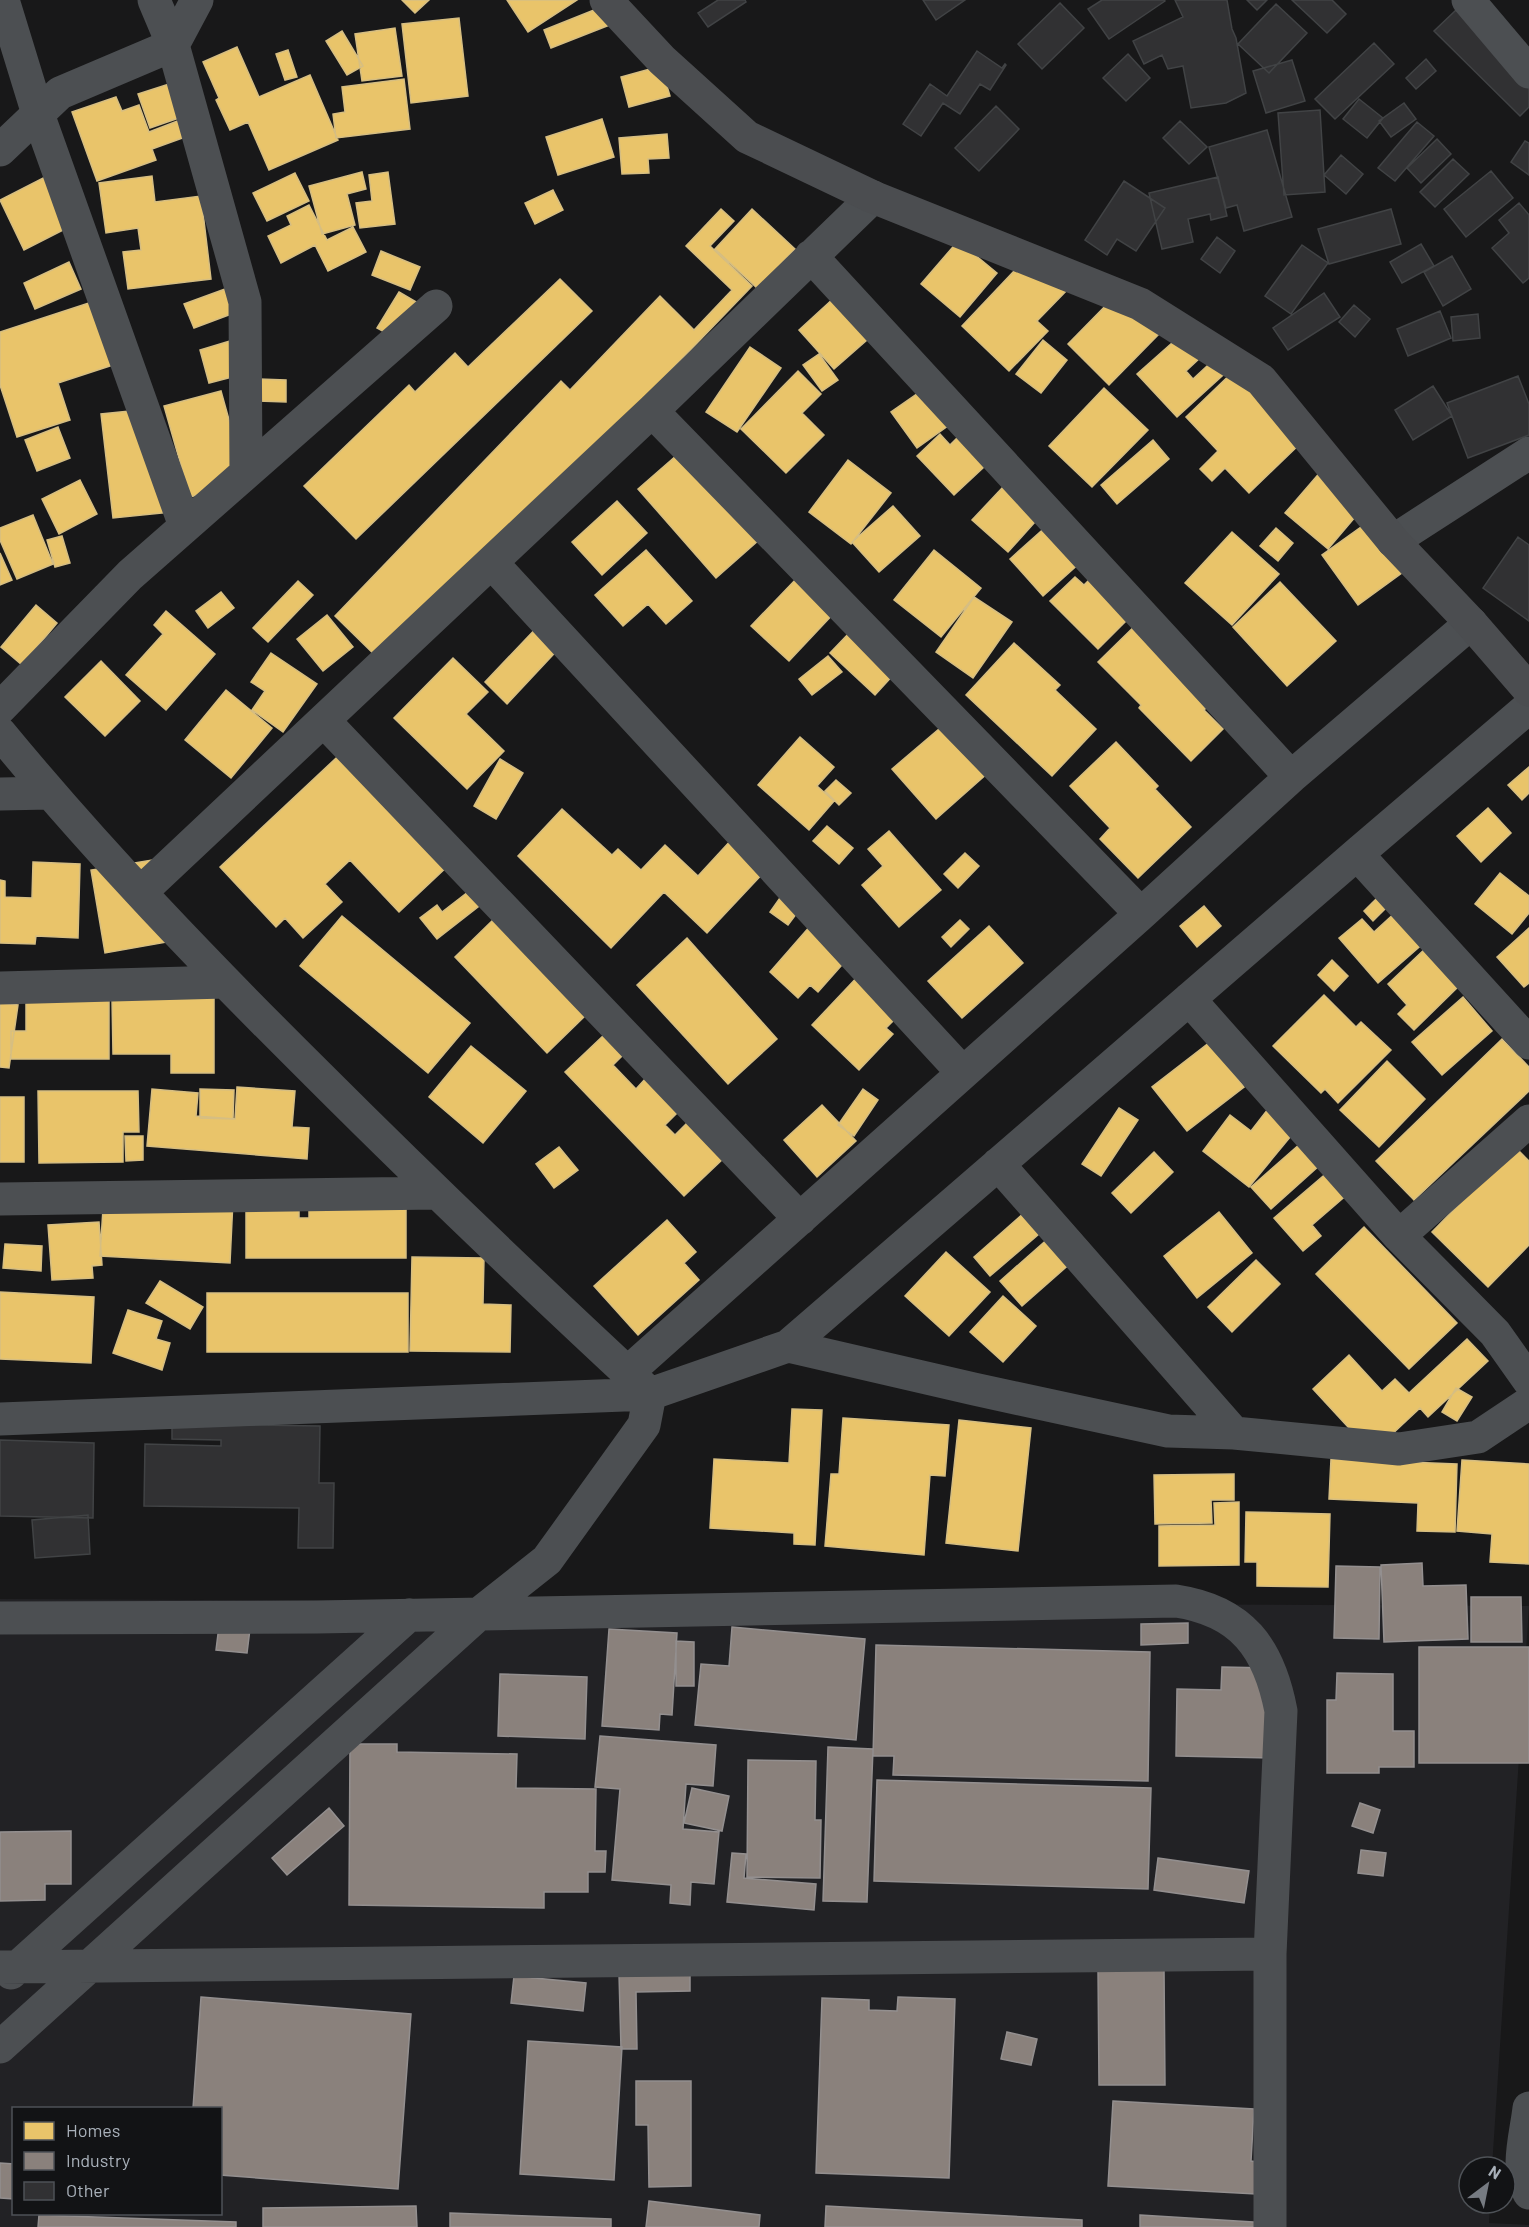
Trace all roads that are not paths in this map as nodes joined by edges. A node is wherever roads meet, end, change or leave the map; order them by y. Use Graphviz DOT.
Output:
graph roads {
  1 [pos="3,0"];
  2 [pos="154,0"];
  3 [pos="197,0"];
  4 [pos="606,0"];
  5 [pos="1468,0"];
  6 [pos="173,45"];
  7 [pos="1529,72"];
  8 [pos="38,114"];
  9 [pos="0,150"];
  10 [pos="873,197"];
  11 [pos="811,256"];
  12 [pos="435,306"];
  13 [pos="652,411"];
  14 [pos="1529,453"];
  15 [pos="246,473"];
  16 [pos="185,526"];
  17 [pos="1393,541"];
  18 [pos="492,562"];
  19 [pos="1471,623"];
  20 [pos="1529,690"];
  21 [pos="1529,707"];
  22 [pos="0,708"];
  23 [pos="324,721"];
  24 [pos="0,733"];
  25 [pos="1291,777"];
  26 [pos="50,793"];
  27 [pos="0,794"];
  28 [pos="1357,854"];
  29 [pos="141,892"];
  30 [pos="1142,914"];
  31 [pos="225,982"];
  32 [pos="0,988"];
  33 [pos="1189,999"];
  34 [pos="1529,1043"];
  35 [pos="963,1073"];
  36 [pos="1529,1121"];
  37 [pos="998,1164"];
  38 [pos="436,1193"];
  39 [pos="0,1199"];
  40 [pos="800,1219"];
  41 [pos="1399,1236"];
  42 [pos="788,1346"];
  43 [pos="1529,1381"];
  44 [pos="639,1384"];
  45 [pos="1529,1403"];
  46 [pos="0,1419"];
  47 [pos="1234,1433"];
  48 [pos="480,1613"];
  49 [pos="409,1615"];
  50 [pos="0,1618"];
  51 [pos="74,1917"];
  52 [pos="1270,1954"];
  53 [pos="78,1966"];
  54 [pos="6,1972"];
  55 [pos="0,2047"];
  56 [pos="1529,2108"];
  57 [pos="1529,2193"];
  58 [pos="1270,2227"];
  1 -- 8 [label="street"];
  2 -- 6 [label="street"];
  3 -- 6 [label="street"];
  4 -- 10 [label="street"];
  5 -- 7 [label="street"];
  6 -- 8 [label="street"];
  6 -- 15 [label="street"];
  8 -- 9 [label="street"];
  8 -- 16 [label="street"];
  10 -- 11 [label="street"];
  10 -- 17 [label="street"];
  11 -- 13 [label="street"];
  11 -- 25 [label="street"];
  12 -- 15 [label="street"];
  13 -- 18 [label="street"];
  13 -- 30 [label="street"];
  14 -- 17 [label="street"];
  15 -- 16 [label="street"];
  16 -- 22 [label="street"];
  17 -- 19 [label="street"];
  18 -- 23 [label="street"];
  18 -- 35 [label="street"];
  19 -- 20 [label="street"];
  19 -- 25 [label="street"];
  21 -- 28 [label="street"];
  23 -- 29 [label="street"];
  23 -- 40 [label="street"];
  24 -- 26 [label="street"];
  25 -- 30 [label="street"];
  26 -- 27 [label="street"];
  26 -- 29 [label="street"];
  28 -- 33 [label="street"];
  28 -- 34 [label="street"];
  29 -- 31 [label="street"];
  30 -- 35 [label="street"];
  31 -- 32 [label="street"];
  31 -- 38 [label="street"];
  33 -- 37 [label="street"];
  33 -- 41 [label="street"];
  35 -- 40 [label="street"];
  36 -- 41 [label="street"];
  37 -- 42 [label="street"];
  37 -- 47 [label="street"];
  38 -- 39 [label="street"];
  38 -- 44 [label="street"];
  40 -- 44 [label="street"];
  41 -- 43 [label="street"];
  42 -- 44 [label="street"];
  42 -- 47 [label="street"];
  44 -- 46 [label="street"];
  44 -- 48 [label="street"];
  45 -- 47 [label="street"];
  48 -- 49 [label="street"];
  48 -- 52 [label="street"];
  48 -- 53 [label="street"];
  49 -- 50 [label="street"];
  49 -- 51 [label="street"];
  51 -- 53 [label="street"];
  51 -- 54 [label="street"];
  52 -- 53 [label="street"];
  52 -- 58 [label="street"];
  53 -- 54 [label="street"];
  53 -- 55 [label="street"];
  56 -- 57 [label="street"];
}
